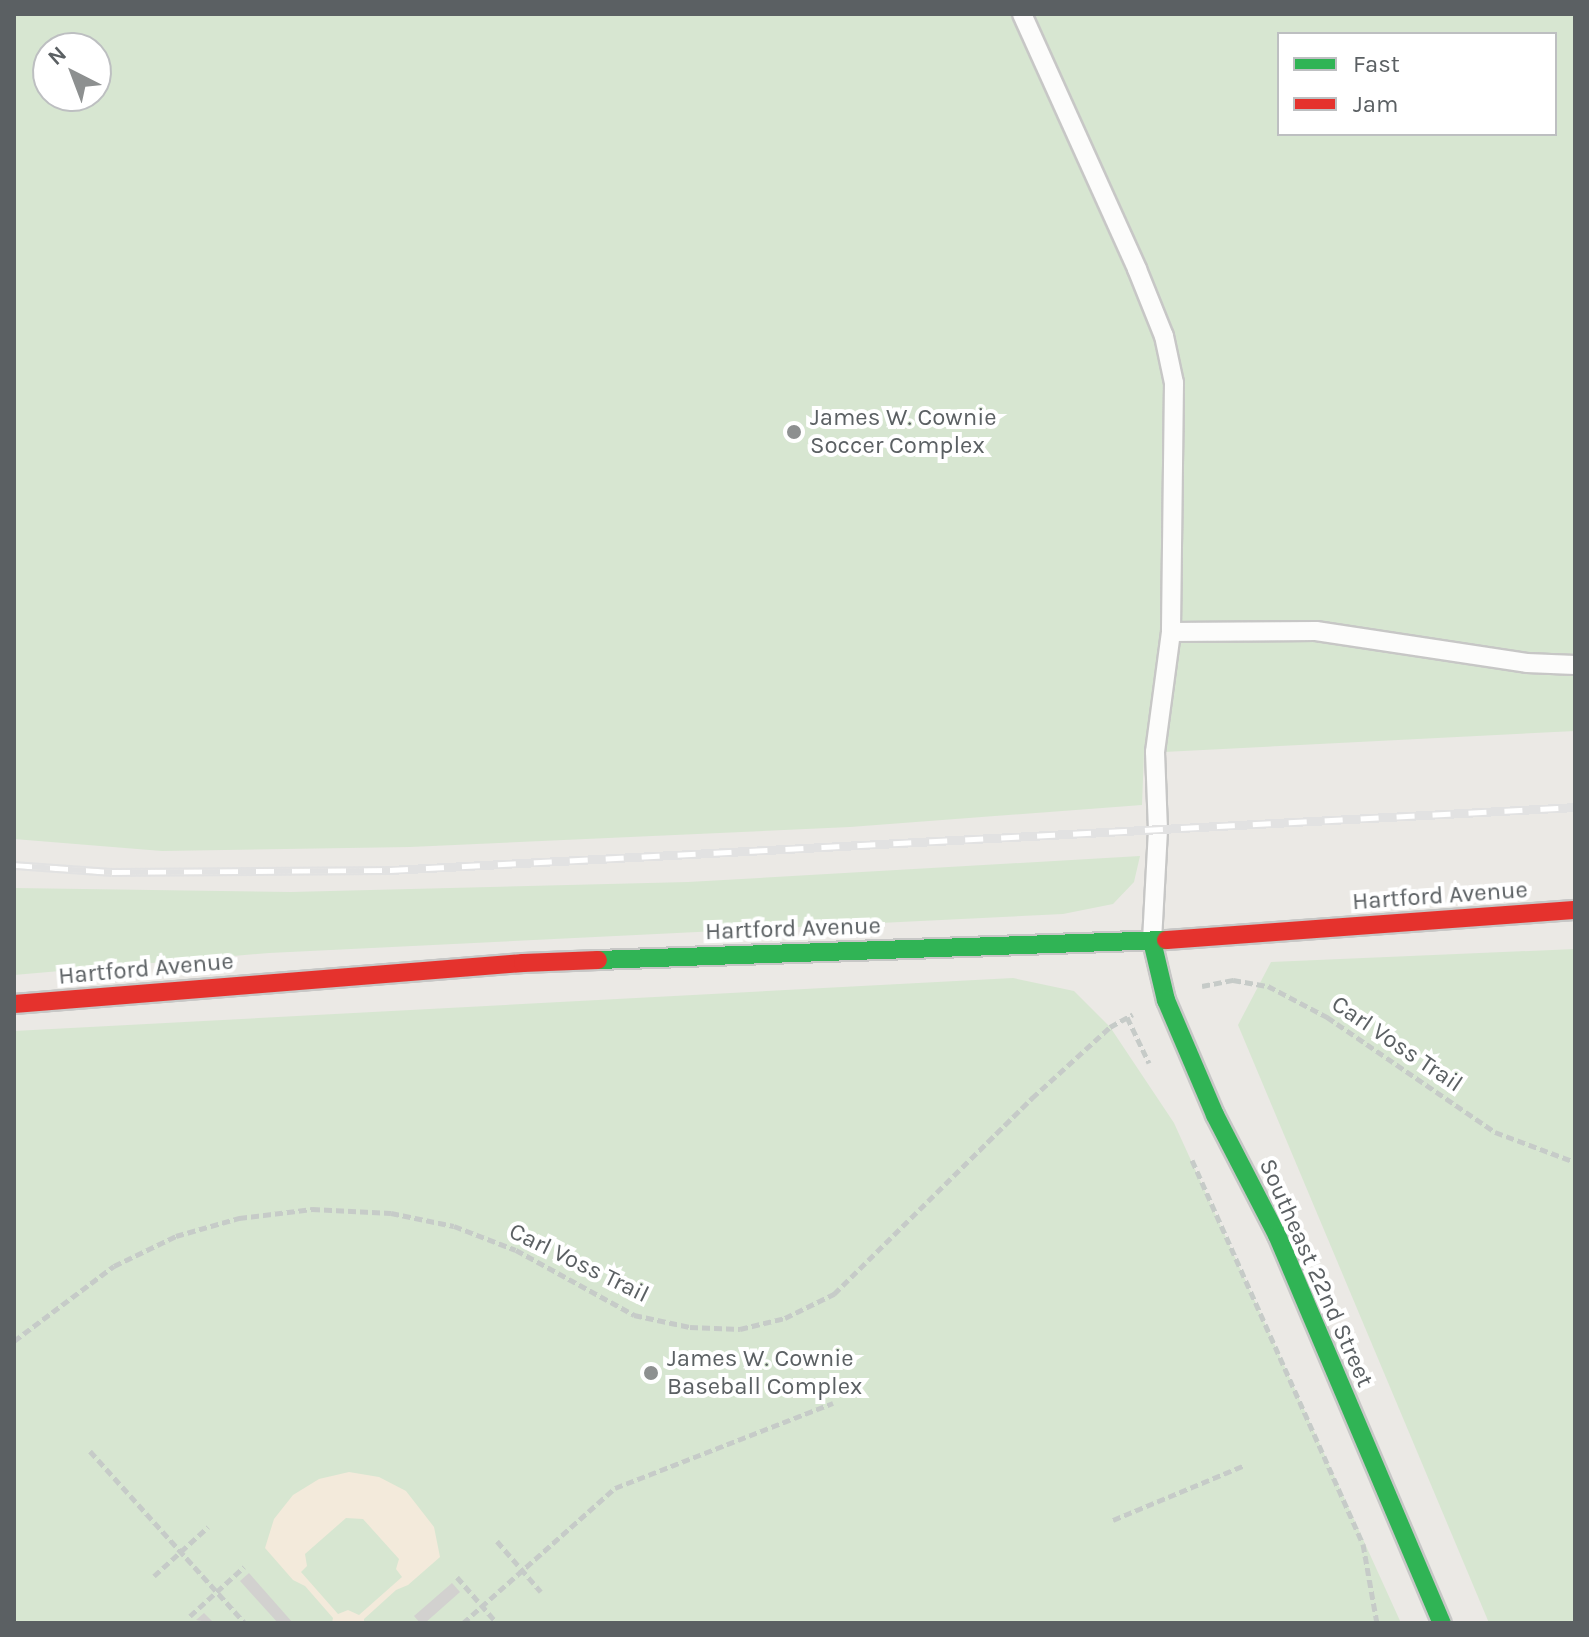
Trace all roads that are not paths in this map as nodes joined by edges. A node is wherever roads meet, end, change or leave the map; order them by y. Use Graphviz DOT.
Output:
graph roads {
  1 [pos="1022,14"];
  2 [pos="1171,632"];
  3 [pos="1575,665"];
  4 [pos="1575,910"];
  5 [pos="1152,941"];
  6 [pos="14,1004"];
  7 [pos="1442,1623"];
  1 -- 2 [label="lane"];
  2 -- 3 [label="lane"];
  2 -- 5 [label="lane"];
  4 -- 5 [label="street, Hartford Avenue"];
  5 -- 6 [label="street, Hartford Avenue"];
  5 -- 7 [label="street, Southeast 22nd Street"];
}
